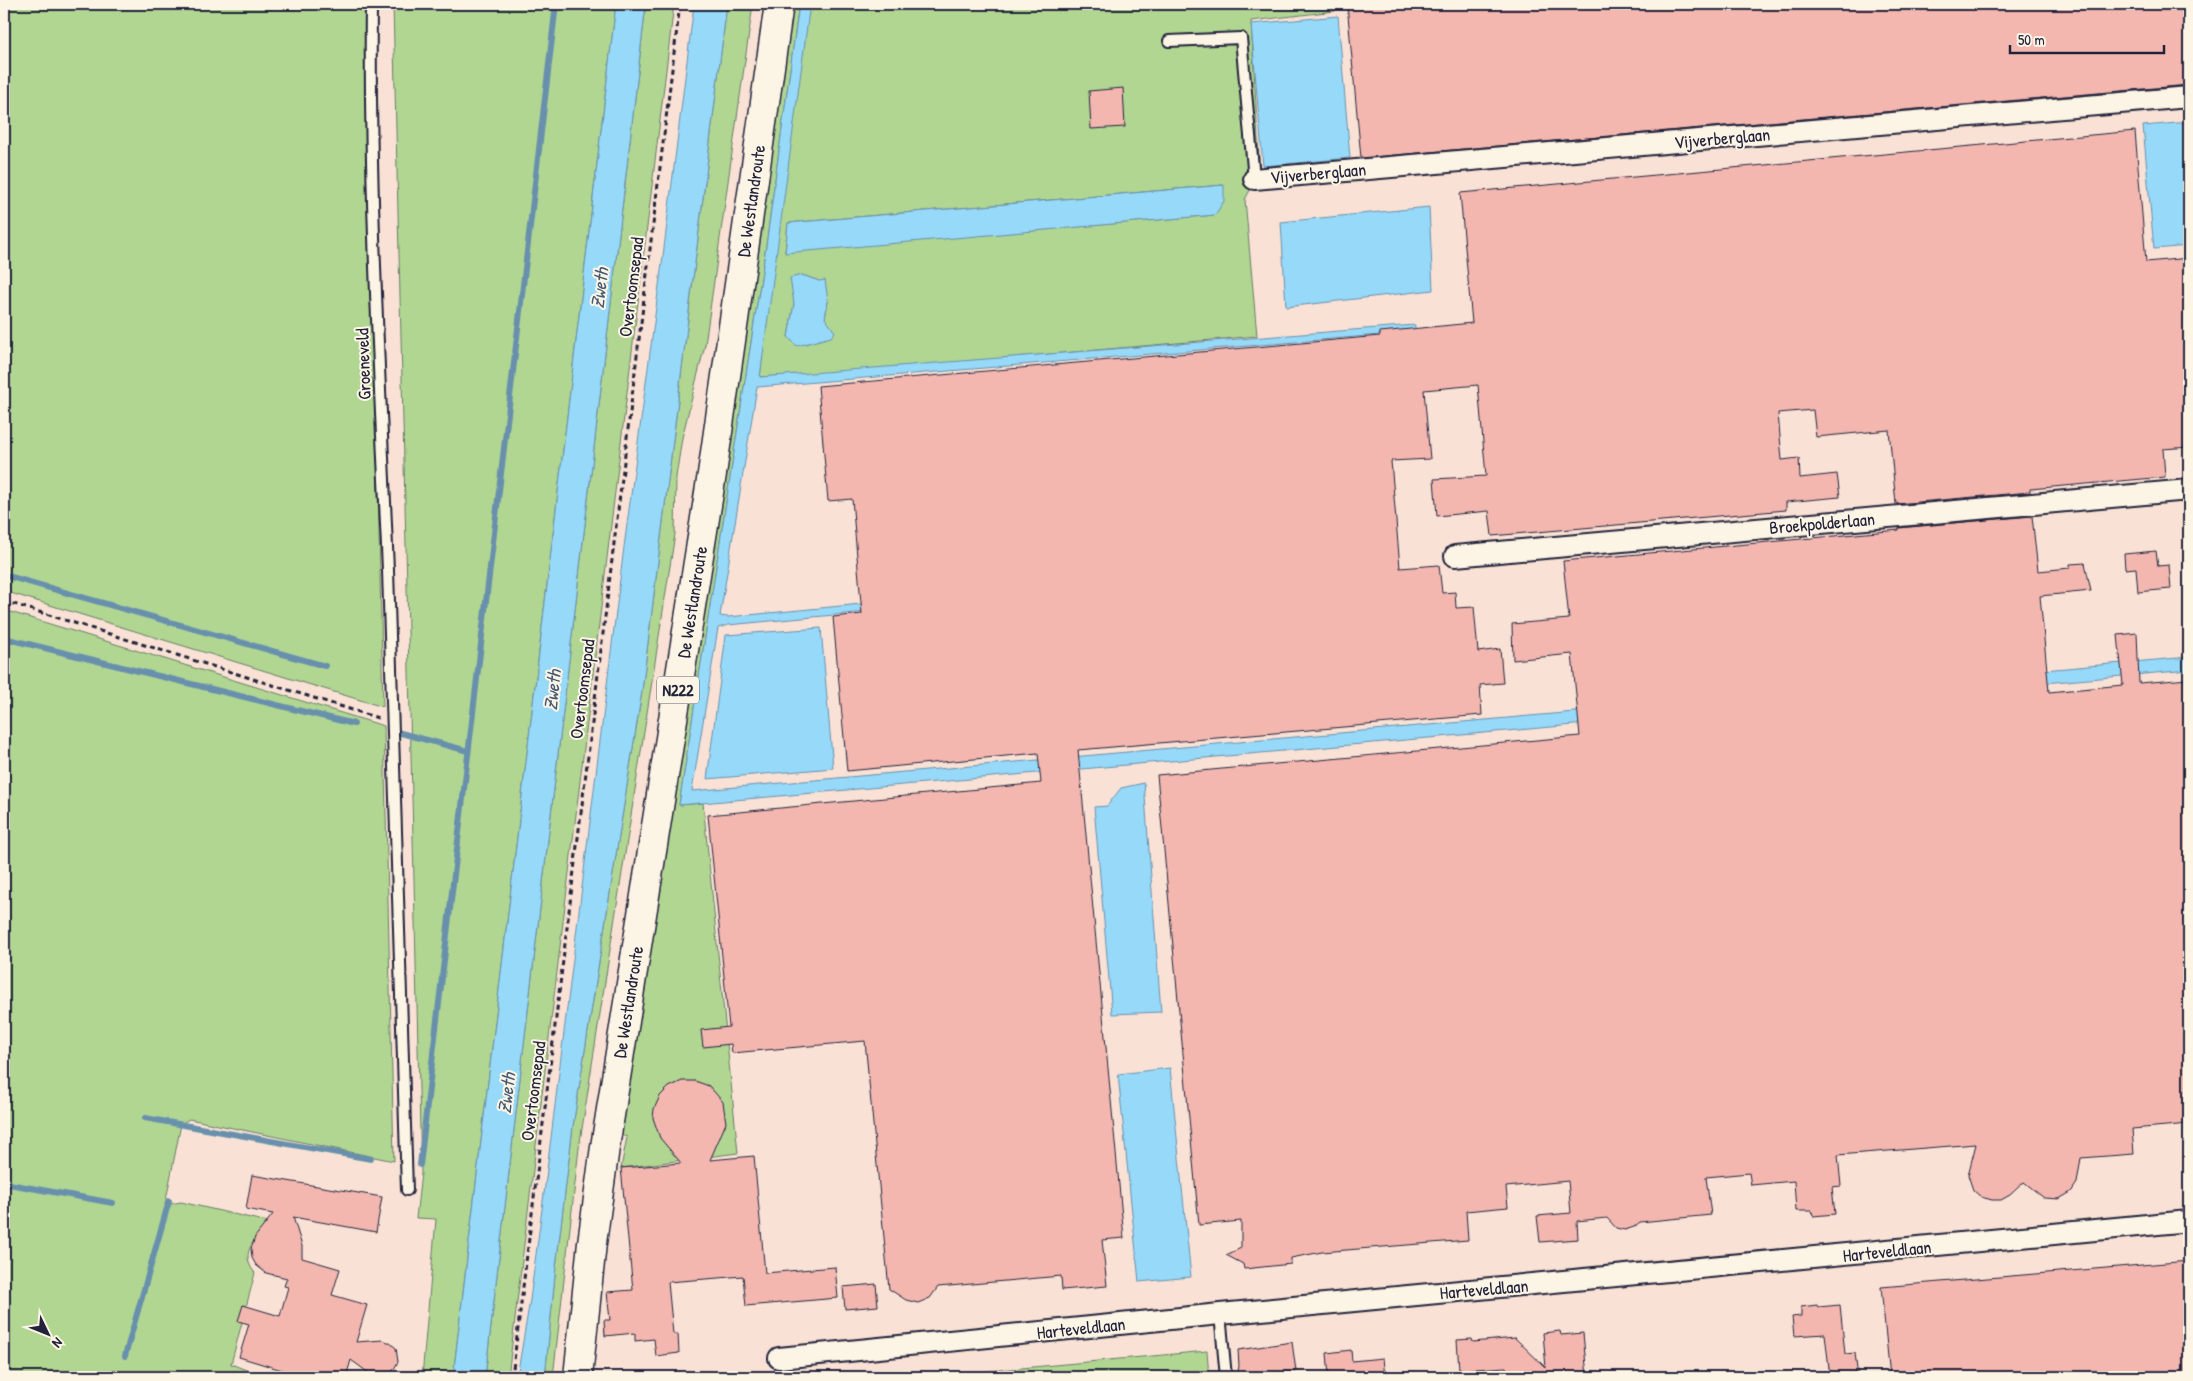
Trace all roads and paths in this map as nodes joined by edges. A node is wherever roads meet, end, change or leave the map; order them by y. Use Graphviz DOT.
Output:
graph roads {
  1 [pos="371,4"];
  2 [pos="680,4"];
  3 [pos="761,4"];
  4 [pos="779,4"];
  5 [pos="1169,41"];
  6 [pos="2189,97"];
  7 [pos="1254,179"];
  8 [pos="2189,490"];
  9 [pos="1455,556"];
  10 [pos="4,601"];
  11 [pos="394,723"];
  12 [pos="407,1190"];
  13 [pos="2189,1221"];
  14 [pos="1220,1314"];
  15 [pos="779,1358"];
  16 [pos="512,1377"];
  17 [pos="560,1377"];
  18 [pos="578,1377"];
  19 [pos="1226,1377"];
  1 -- 11 [label="lane, Groeneveld"];
  2 -- 16 [label="path, Overtoomsepad"];
  3 -- 17 [label="main road, De Westlandroute / N222"];
  4 -- 18 [label="main road, De Westlandroute / N222"];
  5 -- 7 [label="lane"];
  6 -- 7 [label="street, Vijverberglaan"];
  8 -- 9 [label="street, Broekpolderlaan"];
  10 -- 11 [label="path"];
  11 -- 12 [label="lane, Groeneveld"];
  13 -- 14 [label="street, Harteveldlaan"];
  14 -- 15 [label="street, Harteveldlaan"];
  14 -- 19 [label="lane"];
}
